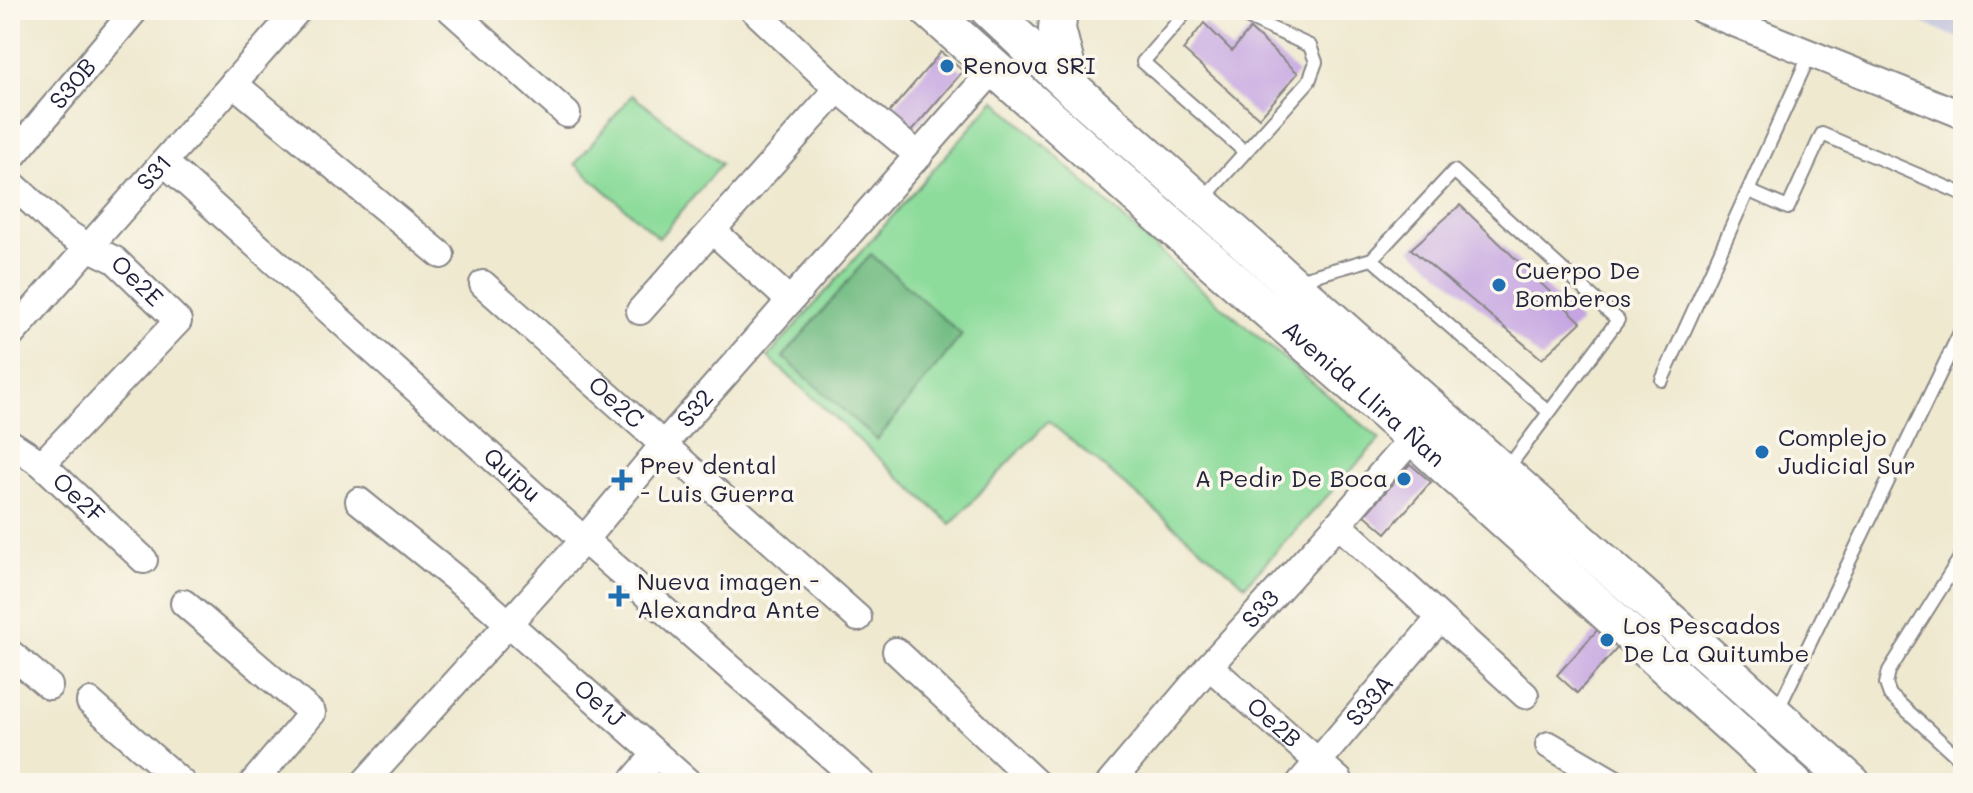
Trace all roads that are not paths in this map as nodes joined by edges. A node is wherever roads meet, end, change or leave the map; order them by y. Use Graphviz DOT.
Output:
graph roads {
  1 [pos="135,10"];
  2 [pos="298,10"];
  3 [pos="451,10"];
  4 [pos="754,10"];
  5 [pos="929,10"];
  6 [pos="989,10"];
  7 [pos="1059,10"];
  8 [pos="1188,10"];
  9 [pos="1231,10"];
  10 [pos="1702,10"];
  11 [pos="1810,54"];
  12 [pos="994,69"];
  13 [pos="233,83"];
  14 [pos="1072,88"];
  15 [pos="838,89"];
  16 [pos="567,114"];
  17 [pos="1963,115"];
  18 [pos="1245,152"];
  19 [pos="919,156"];
  20 [pos="10,159"];
  21 [pos="164,162"];
  22 [pos="10,182"];
  23 [pos="1749,191"];
  24 [pos="1963,194"];
  25 [pos="1200,201"];
  26 [pos="713,231"];
  27 [pos="90,248"];
  28 [pos="441,255"];
  29 [pos="1372,259"];
  30 [pos="1291,282"];
  31 [pos="483,284"];
  32 [pos="789,300"];
  33 [pos="640,311"];
  34 [pos="1963,326"];
  35 [pos="10,336"];
  36 [pos="1662,380"];
  37 [pos="1549,412"];
  38 [pos="1413,437"];
  39 [pos="10,443"];
  40 [pos="664,444"];
  41 [pos="42,464"];
  42 [pos="1492,485"];
  43 [pos="359,501"];
  44 [pos="1338,524"];
  45 [pos="584,540"];
  46 [pos="1963,553"];
  47 [pos="144,560"];
  48 [pos="184,603"];
  49 [pos="858,618"];
  50 [pos="1440,618"];
  51 [pos="508,624"];
  52 [pos="896,651"];
  53 [pos="10,653"];
  54 [pos="1209,666"];
  55 [pos="49,686"];
  56 [pos="1525,695"];
  57 [pos="90,702"];
  58 [pos="1776,714"];
  59 [pos="1549,745"];
  60 [pos="656,754"];
  61 [pos="1318,762"];
  62 [pos="1963,762"];
  63 [pos="1339,780"];
  64 [pos="182,783"];
  65 [pos="253,783"];
  66 [pos="364,783"];
  67 [pos="631,783"];
  68 [pos="689,783"];
  69 [pos="862,783"];
  70 [pos="1036,783"];
  71 [pos="1110,783"];
  72 [pos="1300,783"];
  73 [pos="1614,783"];
  74 [pos="1794,783"];
  75 [pos="1852,783"];
  1 -- 20 [label="street, S30B"];
  2 -- 13 [label="street, S31"];
  3 -- 16 [label="street"];
  4 -- 15 [label="street"];
  5 -- 12 [label="street, Avenida Llira Ñan"];
  6 -- 14 [label="street, Avenida Llira Ñan"];
  7 -- 14 [label="street"];
  8 -- 18 [label="lane"];
  9 -- 18 [label="lane"];
  10 -- 11 [label="street"];
  11 -- 17 [label="street"];
  11 -- 23 [label="lane"];
  12 -- 19 [label="street, S32"];
  12 -- 38 [label="street, Avenida Llira Ñan"];
  13 -- 21 [label="street, S31"];
  13 -- 28 [label="street"];
  14 -- 25 [label="street, Avenida Llira Ñan"];
  15 -- 19 [label="street"];
  15 -- 26 [label="street"];
  18 -- 25 [label="lane"];
  19 -- 32 [label="street, S32"];
  21 -- 27 [label="street, S31"];
  21 -- 45 [label="street, Quipu"];
  22 -- 27 [label="street, Oe2E"];
  23 -- 24 [label="lane"];
  23 -- 36 [label="lane"];
  25 -- 30 [label="street, Avenida Llira Ñan"];
  26 -- 32 [label="street"];
  26 -- 33 [label="street"];
  27 -- 35 [label="street, S31"];
  27 -- 41 [label="street, Oe2E"];
  29 -- 30 [label="lane"];
  29 -- 37 [label="lane"];
  29 -- 37 [label="lane"];
  30 -- 42 [label="street, Avenida Llira Ñan"];
  31 -- 40 [label="street, Oe2C"];
  32 -- 40 [label="street, S32"];
  34 -- 58 [label="lane"];
  37 -- 42 [label="lane"];
  38 -- 42 [label="street, Avenida Llira Ñan"];
  38 -- 44 [label="street, S33"];
  39 -- 41 [label="street, Oe2F"];
  40 -- 45 [label="street, S32"];
  40 -- 49 [label="street, Oe2C"];
  41 -- 47 [label="street, Oe2F"];
  42 -- 58 [label="street, Avenida Llira Ñan"];
  42 -- 74 [label="street, Avenida Llira Ñan"];
  43 -- 51 [label="street, Oe1J"];
  44 -- 50 [label="street"];
  44 -- 54 [label="street, S33"];
  45 -- 51 [label="street, S32"];
  45 -- 69 [label="street, Quipu"];
  46 -- 62 [label="lane"];
  48 -- 65 [label="street"];
  50 -- 56 [label="street"];
  50 -- 61 [label="street, S33A"];
  51 -- 60 [label="street, Oe1J"];
  51 -- 66 [label="street, S32"];
  52 -- 70 [label="street"];
  53 -- 55 [label="street"];
  54 -- 61 [label="street, Oe2B"];
  54 -- 71 [label="street, S33"];
  57 -- 64 [label="street"];
  58 -- 75 [label="street, Avenida Llira Ñan"];
  59 -- 73 [label="street"];
  60 -- 67 [label="street"];
  60 -- 68 [label="street, Oe1J"];
  61 -- 63 [label="street, Oe2B"];
  61 -- 72 [label="street, S33A"];
}
